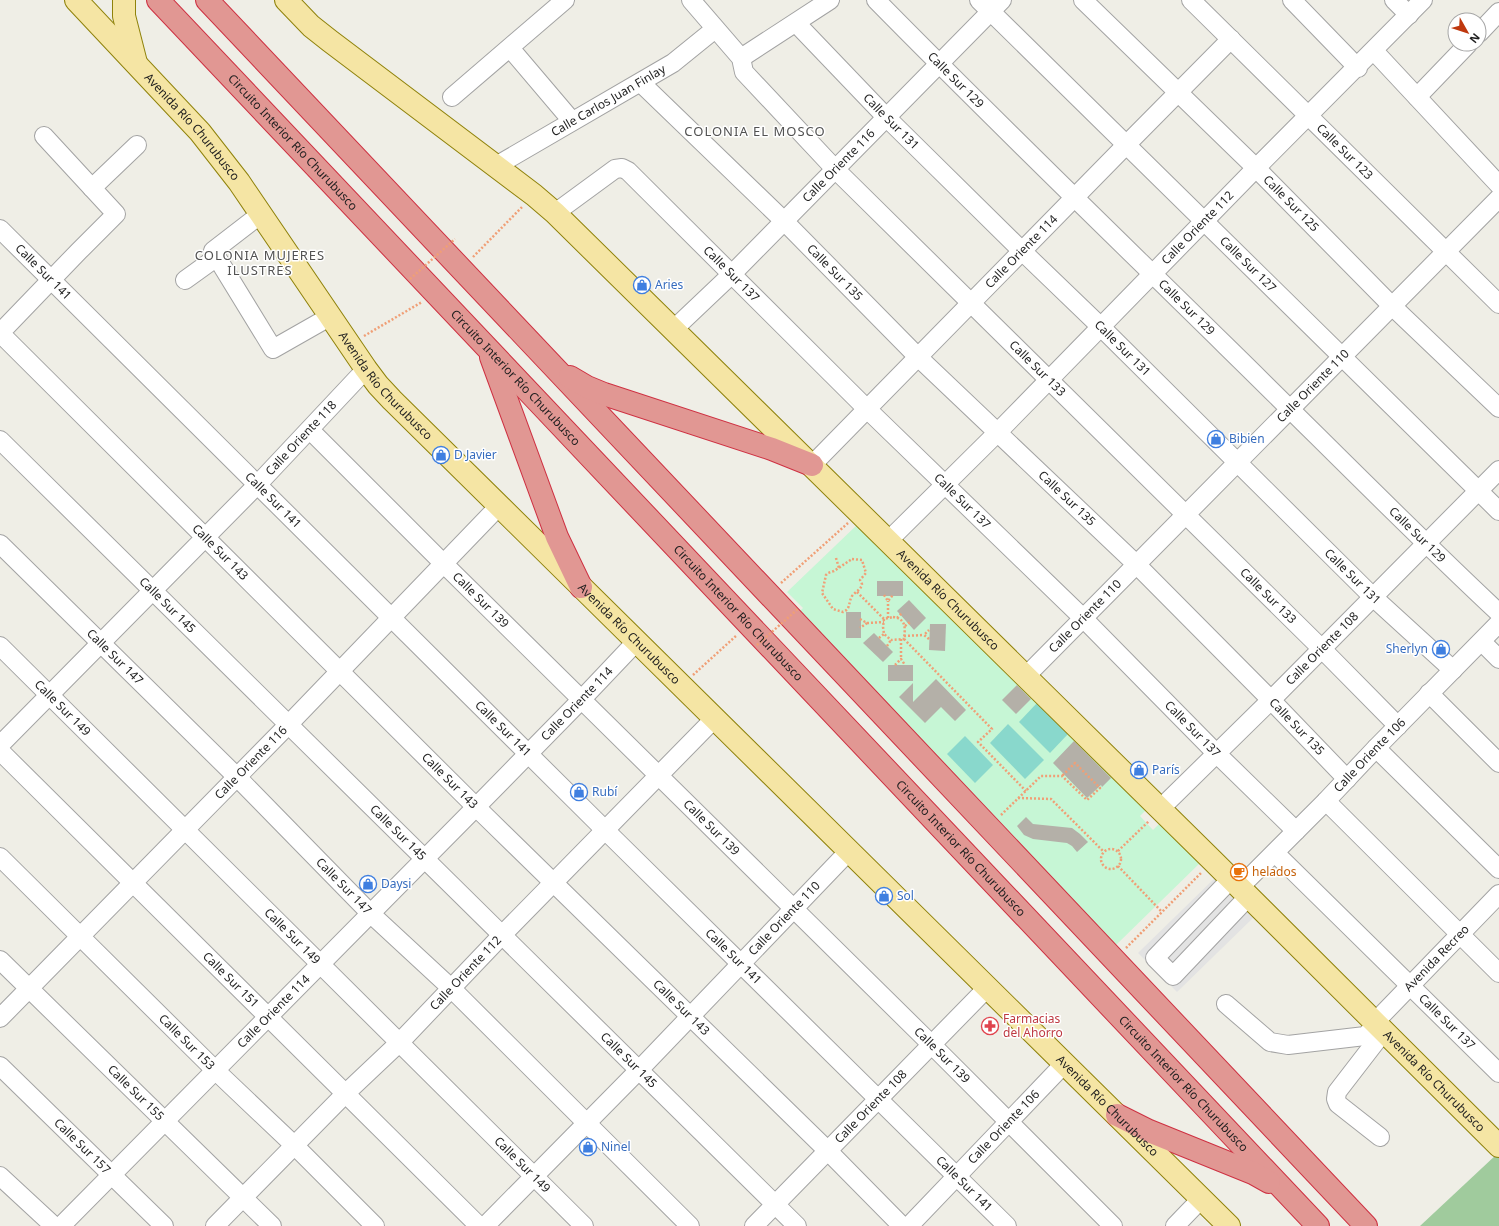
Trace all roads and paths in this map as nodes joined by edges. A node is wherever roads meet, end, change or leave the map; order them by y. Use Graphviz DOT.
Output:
graph roads {
  1 [pos="76,0"];
  2 [pos="124,0"];
  3 [pos="158,0"];
  4 [pos="207,0"];
  5 [pos="286,0"];
  6 [pos="565,0"];
  7 [pos="691,0"];
  8 [pos="876,0"];
  9 [pos="1083,0"];
  10 [pos="1192,0"];
  11 [pos="1292,0"];
  12 [pos="1394,0"];
  13 [pos="1423,0"];
  14 [pos="827,1"];
  15 [pos="991,4"];
  16 [pos="1499,12"];
  17 [pos="1409,15"];
  18 [pos="796,23"];
  19 [pos="1487,25"];
  20 [pos="715,29"];
  21 [pos="1231,39"];
  22 [pos="510,48"];
  23 [pos="1374,51"];
  24 [pos="1460,52"];
  25 [pos="741,58"];
  26 [pos="939,64"];
  27 [pos="136,65"];
  28 [pos="1358,68"];
  29 [pos="641,83"];
  30 [pos="1178,93"];
  31 [pos="452,97"];
  32 [pos="1417,97"];
  33 [pos="1308,115"];
  34 [pos="886,117"];
  35 [pos="572,121"];
  36 [pos="44,136"];
  37 [pos="1127,144"];
  38 [pos="137,145"];
  39 [pos="496,166"];
  40 [pos="1256,168"];
  41 [pos="835,169"];
  42 [pos="1499,185"];
  43 [pos="92,188"];
  44 [pos="534,195"];
  45 [pos="1075,197"];
  46 [pos="1499,198"];
  47 [pos="555,213"];
  48 [pos="261,214"];
  49 [pos="784,221"];
  50 [pos="1205,221"];
  51 [pos="0,229"];
  52 [pos="455,239"];
  53 [pos="1022,251"];
  54 [pos="1446,251"];
  55 [pos="215,254"];
  56 [pos="472,258"];
  57 [pos="732,274"];
  58 [pos="1153,274"];
  59 [pos="51,280"];
  60 [pos="185,280"];
  61 [pos="410,280"];
  62 [pos="428,298"];
  63 [pos="972,304"];
  64 [pos="1499,304"];
  65 [pos="1392,306"];
  66 [pos="331,316"];
  67 [pos="1101,327"];
  68 [pos="674,329"];
  69 [pos="0,333"];
  70 [pos="350,345"];
  71 [pos="487,348"];
  72 [pos="1341,357"];
  73 [pos="918,358"];
  74 [pos="366,369"];
  75 [pos="554,369"];
  76 [pos="1050,380"];
  77 [pos="1499,408"];
  78 [pos="867,409"];
  79 [pos="1290,409"];
  80 [pos="310,430"];
  81 [pos="997,433"];
  82 [pos="0,440"];
  83 [pos="1237,463"];
  84 [pos="812,465"];
  85 [pos="1499,470"];
  86 [pos="258,484"];
  87 [pos="945,485"];
  88 [pos="1478,490"];
  89 [pos="498,506"];
  90 [pos="1499,511"];
  91 [pos="860,512"];
  92 [pos="1185,515"];
  93 [pos="204,538"];
  94 [pos="888,540"];
  95 [pos="1425,543"];
  96 [pos="0,544"];
  97 [pos="836,558"];
  98 [pos="444,564"];
  99 [pos="1136,564"];
  100 [pos="839,568"];
  101 [pos="777,586"];
  102 [pos="581,587"];
  103 [pos="153,590"];
  104 [pos="858,592"];
  105 [pos="884,595"];
  106 [pos="893,595"];
  107 [pos="1373,596"];
  108 [pos="888,601"];
  109 [pos="799,608"];
  110 [pos="902,613"];
  111 [pos="1499,613"];
  112 [pos="392,617"];
  113 [pos="897,618"];
  114 [pos="1083,618"];
  115 [pos="860,619"];
  116 [pos="886,620"];
  117 [pos="910,622"];
  118 [pos="867,623"];
  119 [pos="1499,624"];
  120 [pos="905,626"];
  121 [pos="860,628"];
  122 [pos="930,630"];
  123 [pos="737,634"];
  124 [pos="884,634"];
  125 [pos="924,635"];
  126 [pos="879,638"];
  127 [pos="903,638"];
  128 [pos="929,639"];
  129 [pos="753,640"];
  130 [pos="891,640"];
  131 [pos="100,642"];
  132 [pos="636,642"];
  133 [pos="1482,642"];
  134 [pos="0,646"];
  135 [pos="887,646"];
  136 [pos="1322,648"];
  137 [pos="901,659"];
  138 [pos="1499,659"];
  139 [pos="895,665"];
  140 [pos="905,665"];
  141 [pos="1453,670"];
  142 [pos="340,671"];
  143 [pos="1026,676"];
  144 [pos="681,686"];
  145 [pos="1429,694"];
  146 [pos="49,695"];
  147 [pos="581,700"];
  148 [pos="1271,700"];
  149 [pos="714,719"];
  150 [pos="288,725"];
  151 [pos="1398,726"];
  152 [pos="0,745"];
  153 [pos="1376,748"];
  154 [pos="0,751"];
  155 [pos="1216,753"];
  156 [pos="528,754"];
  157 [pos="1499,763"];
  158 [pos="659,776"];
  159 [pos="1062,776"];
  160 [pos="237,777"];
  161 [pos="1347,779"];
  162 [pos="1026,791"];
  163 [pos="1018,798"];
  164 [pos="1326,801"];
  165 [pos="476,807"];
  166 [pos="1153,816"];
  167 [pos="999,817"];
  168 [pos="185,830"];
  169 [pos="605,830"];
  170 [pos="1296,831"];
  171 [pos="849,851"];
  172 [pos="1118,851"];
  173 [pos="1104,852"];
  174 [pos="1275,853"];
  175 [pos="0,856"];
  176 [pos="425,859"];
  177 [pos="1213,861"];
  178 [pos="1118,866"];
  179 [pos="1499,868"];
  180 [pos="132,883"];
  181 [pos="553,883"];
  182 [pos="1240,887"];
  183 [pos="1499,894"];
  184 [pos="794,909"];
  185 [pos="1162,912"];
  186 [pos="372,914"];
  187 [pos="502,934"];
  188 [pos="1460,934"];
  189 [pos="81,936"];
  190 [pos="1126,948"];
  191 [pos="0,960"];
  192 [pos="321,964"];
  193 [pos="742,964"];
  194 [pos="1499,973"];
  195 [pos="1410,986"];
  196 [pos="988,987"];
  197 [pos="29,988"];
  198 [pos="451,988"];
  199 [pos="1226,1004"];
  200 [pos="269,1017"];
  201 [pos="691,1017"];
  202 [pos="0,1018"];
  203 [pos="1380,1027"];
  204 [pos="400,1042"];
  205 [pos="932,1045"];
  206 [pos="1065,1063"];
  207 [pos="0,1066"];
  208 [pos="639,1070"];
  209 [pos="216,1071"];
  210 [pos="1499,1073"];
  211 [pos="346,1093"];
  212 [pos="879,1099"];
  213 [pos="1117,1114"];
  214 [pos="165,1122"];
  215 [pos="587,1123"];
  216 [pos="1009,1123"];
  217 [pos="1380,1137"];
  218 [pos="295,1146"];
  219 [pos="1499,1146"];
  220 [pos="828,1151"];
  221 [pos="112,1175"];
  222 [pos="0,1176"];
  223 [pos="957,1176"];
  224 [pos="534,1177"];
  225 [pos="1284,1190"];
  226 [pos="243,1197"];
  227 [pos="1202,1198"];
  228 [pos="775,1204"];
  229 [pos="54,1226"];
  230 [pos="61,1226"];
  231 [pos="164,1226"];
  232 [pos="215,1226"];
  233 [pos="272,1226"];
  234 [pos="375,1226"];
  235 [pos="479,1226"];
  236 [pos="485,1226"];
  237 [pos="584,1226"];
  238 [pos="690,1226"];
  239 [pos="754,1226"];
  240 [pos="797,1226"];
  241 [pos="902,1226"];
  242 [pos="909,1226"];
  243 [pos="1007,1226"];
  244 [pos="1113,1226"];
  245 [pos="1175,1226"];
  246 [pos="1229,1226"];
  247 [pos="1318,1226"];
  248 [pos="1366,1226"];
  1 -- 27 [label="main road, Avenida Río Churubusco"];
  2 -- 27 [label="main road"];
  3 -- 71 [label="highway, Circuito Interior Río Churubusco"];
  4 -- 75 [label="highway"];
  5 -- 39 [label="main road, Avenida Río Churubusco"];
  6 -- 22 [label="street"];
  7 -- 20 [label="street, Calle Sur 133"];
  8 -- 26 [label="street, Calle Sur 129"];
  9 -- 30 [label="street, Calle Sur 125"];
  10 -- 21 [label="street, Calle Sur 123"];
  11 -- 28 [label="street"];
  12 -- 17 [label="street"];
  13 -- 17 [label="street, Calle Oriente 112"];
  14 -- 18 [label="street"];
  15 -- 26 [label="street, Calle Oriente 116"];
  15 -- 37 [label="street, Calle Sur 127"];
  16 -- 19 [label="street"];
  17 -- 23 [label="street, Calle Oriente 112"];
  18 -- 25 [label="street"];
  18 -- 34 [label="street, Calle Sur 131"];
  20 -- 25 [label="street, Calle Sur 133"];
  20 -- 29 [label="street, Calle Carlos Juan Finlay"];
  21 -- 30 [label="street, Calle Oriente 114"];
  21 -- 33 [label="street, Calle Sur 123"];
  22 -- 31 [label="street"];
  22 -- 35 [label="street"];
  23 -- 28 [label="street, Calle Oriente 112"];
  23 -- 32 [label="street"];
  24 -- 32 [label="street"];
  25 -- 41 [label="street, Calle Sur 133"];
  26 -- 34 [label="street, Calle Oriente 116"];
  26 -- 45 [label="street, Calle Sur 129"];
  27 -- 48 [label="main road, Avenida Río Churubusco"];
  28 -- 33 [label="street, Calle Oriente 112"];
  29 -- 35 [label="street, Calle Carlos Juan Finlay"];
  29 -- 49 [label="street, Calle Sur 135"];
  30 -- 37 [label="street, Calle Oriente 114"];
  30 -- 40 [label="street, Calle Sur 125"];
  32 -- 42 [label="street"];
  33 -- 40 [label="street, Calle Oriente 112"];
  33 -- 54 [label="street, Calle Sur 123"];
  34 -- 41 [label="street, Calle Oriente 116"];
  34 -- 53 [label="street, Calle Sur 131"];
  35 -- 39 [label="street, Calle Carlos Juan Finlay"];
  36 -- 43 [label="street"];
  37 -- 45 [label="street, Calle Oriente 114"];
  37 -- 50 [label="street, Calle Sur 127"];
  38 -- 43 [label="street"];
  39 -- 44 [label="main road, Avenida Río Churubusco"];
  40 -- 50 [label="street, Calle Oriente 112"];
  40 -- 65 [label="street, Calle Sur 125"];
  41 -- 49 [label="street, Calle Oriente 116"];
  41 -- 63 [label="street, Calle Sur 133"];
  43 -- 59 [label="street"];
  44 -- 47 [label="main road, Avenida Río Churubusco"];
  44 -- 56 [label="path"];
  45 -- 53 [label="street, Calle Oriente 114"];
  45 -- 58 [label="street, Calle Sur 129"];
  46 -- 54 [label="street, Calle Oriente 110"];
  47 -- 57 [label="street, Calle Sur 137"];
  47 -- 68 [label="main road, Avenida Río Churubusco"];
  48 -- 55 [label="street"];
  48 -- 66 [label="main road, Avenida Río Churubusco"];
  49 -- 57 [label="street, Calle Oriente 116"];
  49 -- 73 [label="street, Calle Sur 135"];
  50 -- 58 [label="street, Calle Oriente 112"];
  50 -- 72 [label="street, Calle Sur 127"];
  51 -- 59 [label="street, Calle Sur 141"];
  52 -- 61 [label="path, bridge"];
  53 -- 63 [label="street, Calle Oriente 114"];
  53 -- 67 [label="street, Calle Sur 131"];
  54 -- 64 [label="street, Calle Sur 123"];
  54 -- 65 [label="street, Calle Oriente 110"];
  55 -- 60 [label="street"];
  55 -- 66 [label="street"];
  57 -- 68 [label="street, Calle Oriente 116"];
  57 -- 78 [label="street, Calle Sur 137"];
  58 -- 67 [label="street, Calle Oriente 112"];
  58 -- 79 [label="street, Calle Sur 129"];
  59 -- 69 [label="street"];
  59 -- 86 [label="street, Calle Sur 141"];
  62 -- 70 [label="path"];
  63 -- 73 [label="street, Calle Oriente 114"];
  63 -- 76 [label="street, Calle Sur 133"];
  65 -- 72 [label="street, Calle Oriente 110"];
  65 -- 77 [label="street, Calle Sur 125"];
  66 -- 70 [label="main road, Avenida Río Churubusco"];
  67 -- 76 [label="street, Calle Oriente 112"];
  67 -- 83 [label="street, Calle Sur 131"];
  68 -- 84 [label="main road, Avenida Río Churubusco"];
  69 -- 93 [label="street, Calle Sur 143"];
  70 -- 74 [label="main road, Avenida Río Churubusco"];
  71 -- 102 [label="highway"];
  71 -- 225 [label="highway, Circuito Interior Río Churubusco"];
  72 -- 79 [label="street, Calle Oriente 110"];
  72 -- 88 [label="street, Calle Sur 127"];
  73 -- 78 [label="street, Calle Oriente 114"];
  73 -- 81 [label="street, Calle Sur 135"];
  74 -- 80 [label="street, Calle Oriente 118"];
  74 -- 89 [label="main road, Avenida Río Churubusco"];
  75 -- 84 [label="highway"];
  75 -- 248 [label="highway"];
  76 -- 81 [label="street, Calle Oriente 112"];
  76 -- 92 [label="street, Calle Sur 133"];
  78 -- 84 [label="street, Calle Oriente 114"];
  78 -- 87 [label="street, Calle Sur 137"];
  79 -- 83 [label="street, Calle Oriente 110"];
  79 -- 95 [label="street, Calle Sur 129"];
  80 -- 86 [label="street, Calle Oriente 118"];
  80 -- 98 [label="street, Calle Sur 139"];
  81 -- 87 [label="street, Calle Oriente 112"];
  81 -- 99 [label="street, Calle Sur 135"];
  82 -- 103 [label="street, Calle Sur 145"];
  83 -- 92 [label="street, Calle Oriente 110"];
  83 -- 107 [label="street, Calle Sur 131"];
  84 -- 91 [label="main road, Avenida Río Churubusco"];
  85 -- 88 [label="street, Calle Oriente 108"];
  86 -- 93 [label="street, Calle Oriente 118"];
  86 -- 112 [label="street, Calle Sur 141"];
  87 -- 94 [label="street, Calle Oriente 112"];
  87 -- 114 [label="street, Calle Sur 137"];
  88 -- 90 [label="street, Calle Sur 127"];
  88 -- 95 [label="street, Calle Oriente 108"];
  89 -- 98 [label="street, Calle Oriente 116"];
  89 -- 102 [label="main road, Avenida Río Churubusco"];
  91 -- 94 [label="main road, Avenida Río Churubusco"];
  91 -- 101 [label="path"];
  92 -- 99 [label="street, Calle Oriente 110"];
  92 -- 136 [label="street, Calle Sur 133"];
  93 -- 103 [label="street, Calle Oriente 118"];
  93 -- 142 [label="street, Calle Sur 143"];
  94 -- 143 [label="main road, Avenida Río Churubusco"];
  95 -- 107 [label="street, Calle Oriente 108"];
  95 -- 111 [label="street, Calle Sur 129"];
  96 -- 131 [label="street, Calle Sur 147"];
  97 -- 100 [label="path"];
  98 -- 112 [label="street, Calle Oriente 116"];
  98 -- 147 [label="street, Calle Sur 139"];
  99 -- 114 [label="street, Calle Oriente 110"];
  99 -- 148 [label="street, Calle Sur 135"];
  100 -- 104 [label="path"];
  100 -- 104 [label="path"];
  102 -- 132 [label="main road, Avenida Río Churubusco"];
  103 -- 131 [label="street, Calle Oriente 118"];
  103 -- 150 [label="street, Calle Sur 145"];
  104 -- 116 [label="path"];
  105 -- 108 [label="path"];
  106 -- 108 [label="path"];
  107 -- 136 [label="street, Calle Oriente 108"];
  107 -- 141 [label="street, Calle Sur 131"];
  108 -- 116 [label="path"];
  109 -- 129 [label="path, bridge"];
  110 -- 113 [label="path"];
  112 -- 142 [label="street, Calle Oriente 116"];
  112 -- 156 [label="street, Calle Sur 141"];
  113 -- 116 [label="path"];
  113 -- 120 [label="path"];
  114 -- 143 [label="street, Calle Oriente 110"];
  114 -- 155 [label="street, Calle Sur 137"];
  115 -- 118 [label="path"];
  116 -- 118 [label="path"];
  116 -- 124 [label="path"];
  117 -- 120 [label="path"];
  118 -- 121 [label="path"];
  119 -- 133 [label="street, Calle Oriente 106"];
  120 -- 127 [label="path"];
  122 -- 125 [label="path"];
  123 -- 144 [label="path"];
  124 -- 126 [label="path"];
  124 -- 130 [label="path"];
  125 -- 127 [label="path"];
  125 -- 128 [label="path"];
  127 -- 130 [label="path"];
  127 -- 137 [label="path"];
  127 -- 162 [label="path"];
  130 -- 135 [label="path"];
  131 -- 146 [label="street, Calle Oriente 118"];
  131 -- 160 [label="street, Calle Sur 147"];
  132 -- 144 [label="main road, Avenida Río Churubusco"];
  132 -- 147 [label="street, Calle Oriente 114"];
  133 -- 138 [label="street"];
  133 -- 141 [label="street, Calle Oriente 106"];
  134 -- 146 [label="street, Calle Sur 149"];
  136 -- 148 [label="street, Calle Oriente 108"];
  136 -- 151 [label="street, Calle Sur 133"];
  137 -- 139 [label="path"];
  137 -- 140 [label="path"];
  141 -- 145 [label="street, Calle Oriente 106"];
  142 -- 150 [label="street, Calle Oriente 116"];
  142 -- 165 [label="street, Calle Sur 143"];
  143 -- 166 [label="main road, Avenida Río Churubusco"];
  144 -- 149 [label="main road, Avenida Río Churubusco"];
  145 -- 151 [label="street, Calle Oriente 106"];
  145 -- 157 [label="street"];
  146 -- 152 [label="street, Calle Oriente 118"];
  146 -- 168 [label="street, Calle Sur 149"];
  147 -- 156 [label="street, Calle Oriente 114"];
  147 -- 158 [label="street, Calle Sur 139"];
  148 -- 155 [label="street, Calle Oriente 108"];
  148 -- 161 [label="street, Calle Sur 135"];
  149 -- 158 [label="street, Calle Oriente 112"];
  149 -- 171 [label="main road, Avenida Río Churubusco"];
  150 -- 160 [label="street, Calle Oriente 116"];
  150 -- 176 [label="street, Calle Sur 145"];
  151 -- 153 [label="street, Calle Oriente 106"];
  153 -- 161 [label="street, Calle Oriente 106"];
  153 -- 179 [label="street"];
  154 -- 180 [label="street, Calle Sur 151"];
  155 -- 166 [label="street, Calle Oriente 108"];
  155 -- 170 [label="street, Calle Sur 137"];
  156 -- 165 [label="street, Calle Oriente 114"];
  156 -- 169 [label="street, Calle Sur 141"];
  158 -- 169 [label="street, Calle Oriente 112"];
  158 -- 184 [label="street, Calle Sur 139"];
  159 -- 159 [label="path"];
  159 -- 162 [label="path"];
  160 -- 168 [label="street, Calle Oriente 116"];
  160 -- 186 [label="street, Calle Sur 147"];
  161 -- 164 [label="street, Calle Oriente 106"];
  162 -- 163 [label="path"];
  163 -- 167 [label="path"];
  163 -- 173 [label="path"];
  164 -- 170 [label="street, Calle Oriente 106"];
  164 -- 188 [label="street"];
  165 -- 176 [label="street, Calle Oriente 114"];
  165 -- 181 [label="street, Calle Sur 143"];
  166 -- 172 [label="path"];
  166 -- 177 [label="main road, Avenida Río Churubusco"];
  168 -- 180 [label="street, Calle Oriente 116"];
  168 -- 192 [label="street, Calle Sur 149"];
  169 -- 181 [label="street, Calle Oriente 112"];
  169 -- 193 [label="street, Calle Sur 141"];
  170 -- 174 [label="street, Calle Oriente 106"];
  171 -- 184 [label="street, Calle Oriente 110"];
  171 -- 196 [label="main road, Avenida Río Churubusco"];
  172 -- 173 [label="path"];
  172 -- 178 [label="path"];
  173 -- 178 [label="path"];
  174 -- 182 [label="street, Calle Oriente 106"];
  174 -- 195 [label="street, Calle Sur 137"];
  175 -- 189 [label="street, Calle Sur 153"];
  176 -- 186 [label="street, Calle Oriente 114"];
  176 -- 187 [label="street, Calle Sur 145"];
  177 -- 182 [label="main road, Avenida Río Churubusco"];
  177 -- 185 [label="path"];
  178 -- 185 [label="path"];
  180 -- 189 [label="street, Calle Oriente 116"];
  180 -- 200 [label="street, Calle Sur 151"];
  181 -- 187 [label="street, Calle Oriente 112"];
  181 -- 201 [label="street, Calle Sur 143"];
  182 -- 182 [label="street"];
  182 -- 203 [label="main road, Avenida Río Churubusco"];
  183 -- 188 [label="street, Avenida Recreo"];
  184 -- 193 [label="street, Calle Oriente 110"];
  184 -- 205 [label="street, Calle Sur 139"];
  185 -- 190 [label="path"];
  186 -- 192 [label="street, Calle Oriente 114"];
  186 -- 198 [label="street, Calle Sur 147"];
  187 -- 198 [label="street, Calle Oriente 112"];
  187 -- 208 [label="street, Calle Sur 145"];
  188 -- 194 [label="street"];
  188 -- 195 [label="street, Avenida Recreo"];
  189 -- 197 [label="street, Calle Oriente 116"];
  189 -- 209 [label="street, Calle Sur 153"];
  191 -- 197 [label="street, Calle Sur 155"];
  192 -- 200 [label="street, Calle Oriente 114"];
  192 -- 204 [label="street, Calle Sur 149"];
  193 -- 201 [label="street, Calle Oriente 110"];
  193 -- 212 [label="street, Calle Sur 141"];
  195 -- 203 [label="street, Avenida Recreo"];
  195 -- 210 [label="street, Calle Sur 137"];
  196 -- 205 [label="street, Calle Oriente 108"];
  196 -- 206 [label="main road, Avenida Río Churubusco"];
  197 -- 202 [label="street, Calle Oriente 116"];
  197 -- 214 [label="street, Calle Sur 155"];
  198 -- 204 [label="street, Calle Oriente 112"];
  198 -- 215 [label="street, Calle Sur 147"];
  199 -- 203 [label="street"];
  200 -- 209 [label="street, Calle Oriente 114"];
  200 -- 211 [label="street, Calle Sur 151"];
  201 -- 208 [label="street, Calle Oriente 110"];
  201 -- 220 [label="street, Calle Sur 143"];
  203 -- 217 [label="street"];
  203 -- 219 [label="main road, Avenida Río Churubusco"];
  204 -- 211 [label="street, Calle Oriente 112"];
  204 -- 224 [label="street, Calle Sur 149"];
  205 -- 212 [label="street, Calle Oriente 108"];
  205 -- 216 [label="street, Calle Sur 139"];
  206 -- 213 [label="main road, Avenida Río Churubusco"];
  206 -- 216 [label="street, Calle Oriente 106"];
  207 -- 221 [label="street, Calle Sur 157"];
  208 -- 215 [label="street, Calle Oriente 110"];
  208 -- 228 [label="street, Calle Sur 145"];
  209 -- 214 [label="street, Calle Oriente 114"];
  209 -- 218 [label="street, Calle Sur 153"];
  211 -- 218 [label="street, Calle Oriente 112"];
  211 -- 235 [label="street, Calle Sur 151"];
  212 -- 220 [label="street, Calle Oriente 108"];
  212 -- 223 [label="street, Calle Sur 141"];
  213 -- 225 [label="highway"];
  213 -- 227 [label="main road, Avenida Río Churubusco"];
  214 -- 221 [label="street, Calle Oriente 114"];
  214 -- 226 [label="street, Calle Sur 155"];
  215 -- 224 [label="street, Calle Oriente 110"];
  215 -- 238 [label="street, Calle Sur 147"];
  216 -- 223 [label="street, Calle Oriente 106"];
  216 -- 244 [label="street, Calle Sur 139"];
  218 -- 226 [label="street, Calle Oriente 112"];
  218 -- 234 [label="street, Calle Sur 153"];
  220 -- 228 [label="street, Calle Oriente 108"];
  220 -- 241 [label="street, Calle Sur 143"];
  221 -- 230 [label="street, Calle Oriente 114"];
  221 -- 231 [label="street, Calle Sur 157"];
  222 -- 229 [label="street"];
  223 -- 242 [label="street, Calle Oriente 106"];
  223 -- 243 [label="street, Calle Sur 141"];
  224 -- 236 [label="street, Calle Oriente 110"];
  224 -- 237 [label="street, Calle Sur 149"];
  225 -- 247 [label="highway, Circuito Interior Río Churubusco"];
  226 -- 232 [label="street, Calle Oriente 112"];
  226 -- 233 [label="street, Calle Sur 155"];
  227 -- 245 [label="street"];
  227 -- 246 [label="main road, Avenida Río Churubusco"];
  228 -- 239 [label="street, Calle Oriente 108"];
  228 -- 240 [label="street, Calle Sur 145"];
}
